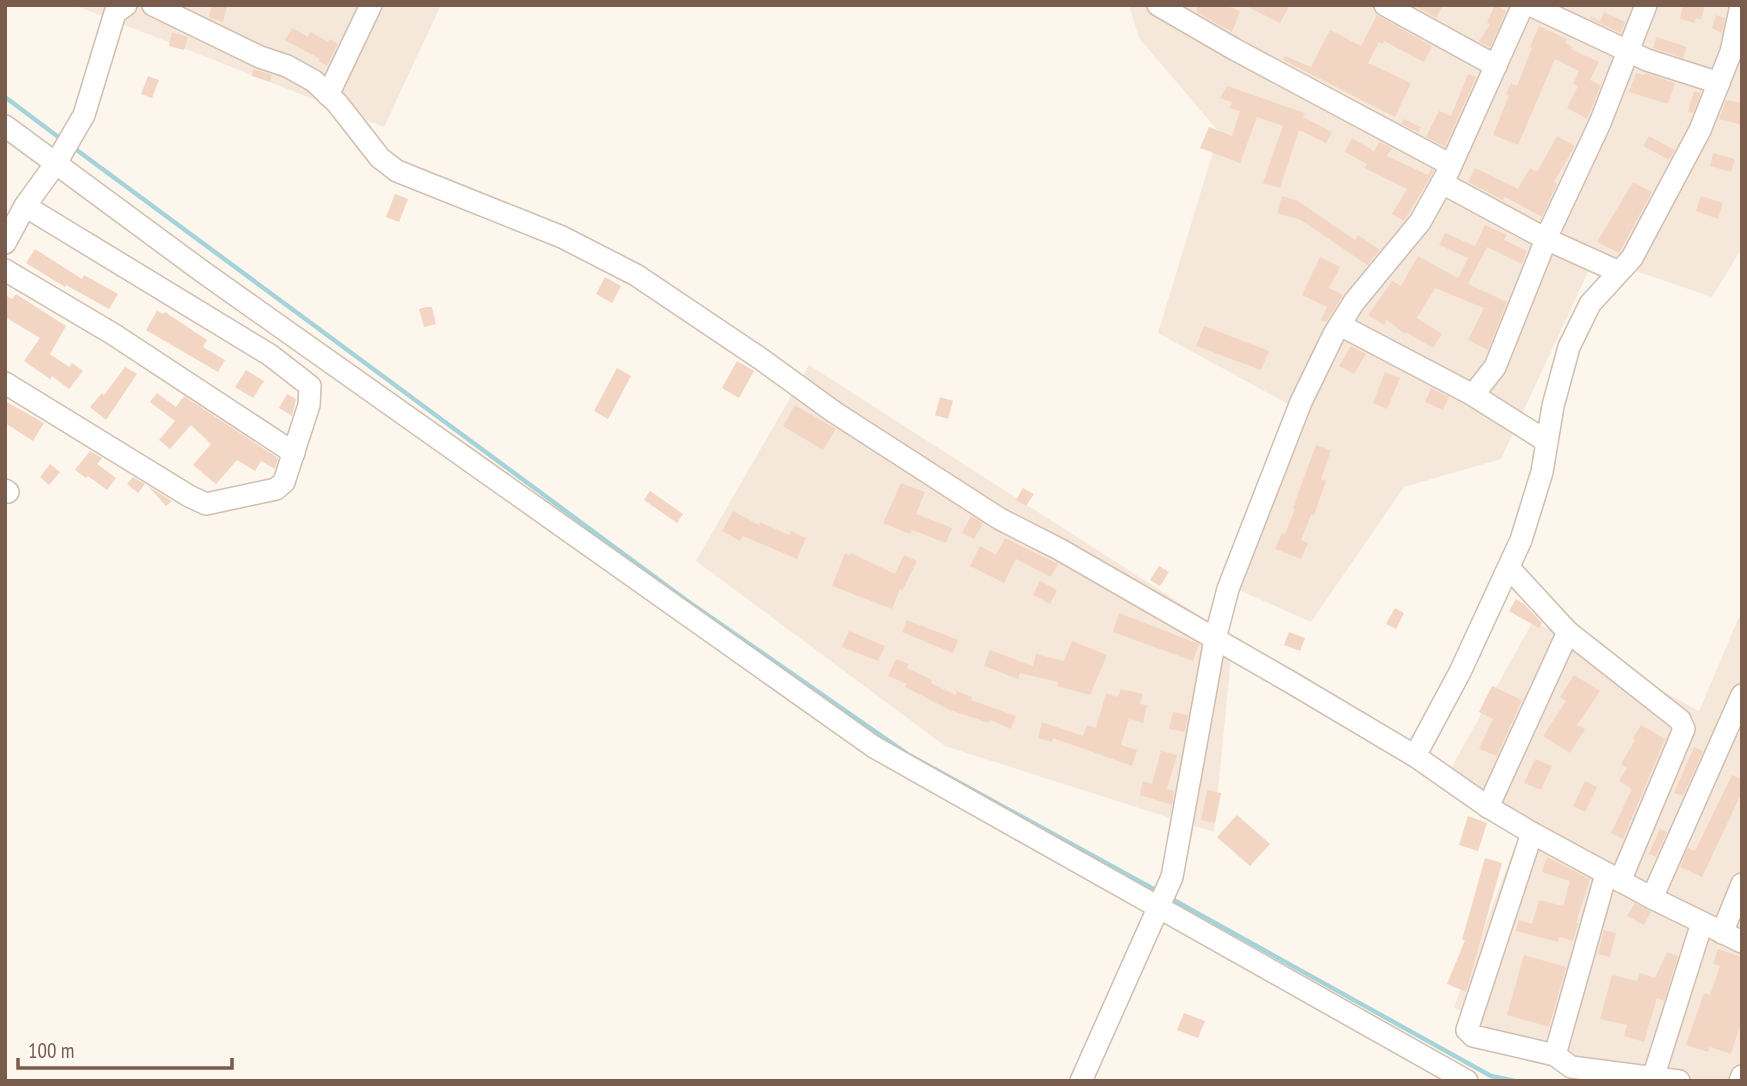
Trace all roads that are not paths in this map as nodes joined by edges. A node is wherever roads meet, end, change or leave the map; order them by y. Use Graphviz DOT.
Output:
graph roads {
  1 [pos="126,5"];
  2 [pos="153,5"];
  3 [pos="371,5"];
  4 [pos="1158,5"];
  5 [pos="1385,5"];
  6 [pos="1522,5"];
  7 [pos="1530,5"];
  8 [pos="1646,5"];
  9 [pos="1741,5"];
  10 [pos="1628,51"];
  11 [pos="1496,66"];
  12 [pos="1719,83"];
  13 [pos="328,94"];
  14 [pos="5,126"];
  15 [pos="59,157"];
  16 [pos="1446,174"];
  17 [pos="25,206"];
  18 [pos="1546,239"];
  19 [pos="5,243"];
  20 [pos="5,270"];
  21 [pos="1619,272"];
  22 [pos="1340,325"];
  23 [pos="5,383"];
  24 [pos="1473,396"];
  25 [pos="1546,441"];
  26 [pos="294,453"];
  27 [pos="1509,568"];
  28 [pos="1568,632"];
  29 [pos="1215,639"];
  30 [pos="1742,695"];
  31 [pos="1415,756"];
  32 [pos="1488,807"];
  33 [pos="1532,833"];
  34 [pos="1613,877"];
  35 [pos="1742,884"];
  36 [pos="1652,898"];
  37 [pos="1160,901"];
  38 [pos="1702,923"];
  39 [pos="1732,938"];
  40 [pos="1555,1055"];
  41 [pos="1653,1078"];
  42 [pos="1081,1081"];
  43 [pos="1467,1081"];
  44 [pos="1679,1081"];
  1 -- 15 [label="street"];
  2 -- 13 [label="street"];
  3 -- 13 [label="street"];
  4 -- 16 [label="street"];
  5 -- 11 [label="street"];
  6 -- 11 [label="street"];
  7 -- 10 [label="street"];
  8 -- 10 [label="street"];
  9 -- 12 [label="street"];
  10 -- 12 [label="street"];
  10 -- 18 [label="street"];
  11 -- 16 [label="street"];
  12 -- 21 [label="street"];
  13 -- 29 [label="street"];
  14 -- 15 [label="street"];
  15 -- 17 [label="street"];
  15 -- 37 [label="street"];
  16 -- 18 [label="street"];
  16 -- 22 [label="street"];
  17 -- 19 [label="street"];
  17 -- 26 [label="street"];
  18 -- 21 [label="street"];
  18 -- 24 [label="street"];
  20 -- 26 [label="street"];
  21 -- 25 [label="street"];
  22 -- 24 [label="street"];
  22 -- 29 [label="street"];
  23 -- 26 [label="street"];
  24 -- 25 [label="street"];
  25 -- 27 [label="street"];
  27 -- 28 [label="street"];
  27 -- 31 [label="street"];
  28 -- 32 [label="street"];
  28 -- 34 [label="street"];
  29 -- 31 [label="street"];
  29 -- 37 [label="street"];
  30 -- 36 [label="street"];
  31 -- 32 [label="street"];
  32 -- 33 [label="street"];
  33 -- 34 [label="street"];
  33 -- 40 [label="street"];
  34 -- 36 [label="street"];
  34 -- 40 [label="street"];
  35 -- 39 [label="street"];
  36 -- 38 [label="street"];
  37 -- 42 [label="street"];
  37 -- 43 [label="street"];
  38 -- 39 [label="street"];
  38 -- 41 [label="street"];
  40 -- 41 [label="street"];
  41 -- 44 [label="street"];
}
